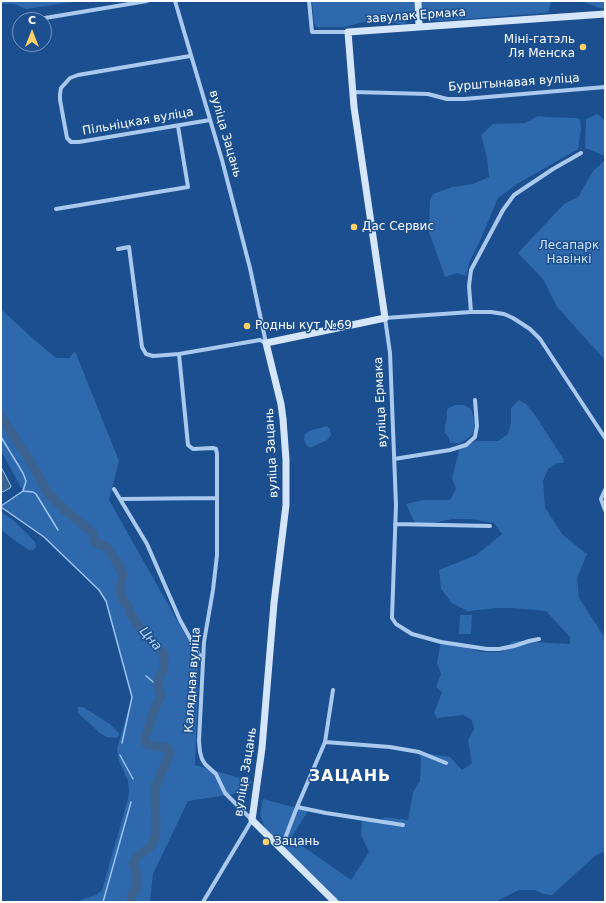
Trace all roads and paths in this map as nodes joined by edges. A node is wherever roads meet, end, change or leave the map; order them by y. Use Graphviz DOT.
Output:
graph roads {
  1 [pos="147,1"];
  2 [pos="175,1"];
  3 [pos="309,1"];
  4 [pos="418,1"];
  5 [pos="605,14"];
  6 [pos="52,17"];
  7 [pos="419,27"];
  8 [pos="348,32"];
  9 [pos="190,56"];
  10 [pos="605,87"];
  11 [pos="352,92"];
  12 [pos="210,120"];
  13 [pos="178,126"];
  14 [pos="581,153"];
  15 [pos="56,209"];
  16 [pos="118,249"];
  17 [pos="471,312"];
  18 [pos="385,318"];
  19 [pos="266,343"];
  20 [pos="178,354"];
  21 [pos="475,400"];
  22 [pos="605,438"];
  23 [pos="394,459"];
  24 [pos="114,489"];
  25 [pos="605,490"];
  26 [pos="120,498"];
  27 [pos="216,498"];
  28 [pos="605,510"];
  29 [pos="395,524"];
  30 [pos="490,526"];
  31 [pos="539,639"];
  32 [pos="203,660"];
  33 [pos="333,690"];
  34 [pos="325,742"];
  35 [pos="446,763"];
  36 [pos="297,807"];
  37 [pos="252,820"];
  38 [pos="403,825"];
  39 [pos="281,850"];
  40 [pos="204,902"];
  41 [pos="335,902"];
  1 -- 6 [label="street"];
  2 -- 9 [label="street, вуліца Зацань"];
  3 -- 8 [label="street"];
  4 -- 7 [label="street"];
  5 -- 7 [label="street, завулак Ермака"];
  7 -- 8 [label="street, завулак Ермака"];
  8 -- 11 [label="street, вуліца Ермака"];
  9 -- 12 [label="street, вуліца Зацань"];
  9 -- 13 [label="street, Пільніцкая вуліца"];
  10 -- 11 [label="street, Бурштынавая вуліца"];
  11 -- 18 [label="street, вуліца Ермака"];
  12 -- 13 [label="street, Пільніцкая вуліца"];
  12 -- 19 [label="street, вуліца Зацань"];
  13 -- 15 [label="street"];
  14 -- 17 [label="street"];
  16 -- 20 [label="street"];
  17 -- 18 [label="street"];
  17 -- 22 [label="street"];
  18 -- 19 [label="street"];
  18 -- 23 [label="street, вуліца Ермака"];
  19 -- 20 [label="street"];
  19 -- 37 [label="street, вуліца Зацань"];
  20 -- 27 [label="street, Калядная вуліца"];
  21 -- 23 [label="street"];
  23 -- 29 [label="street, вуліца Ермака"];
  24 -- 26 [label="street"];
  25 -- 28 [label="street"];
  26 -- 27 [label="street"];
  26 -- 32 [label="street"];
  27 -- 32 [label="street, Калядная вуліца"];
  29 -- 30 [label="street"];
  29 -- 31 [label="street, вуліца Ермака"];
  32 -- 37 [label="street, Калядная вуліца"];
  33 -- 34 [label="street"];
  34 -- 35 [label="street"];
  34 -- 36 [label="street"];
  36 -- 38 [label="street"];
  36 -- 39 [label="street"];
  37 -- 39 [label="street"];
  37 -- 40 [label="street, вуліца Зацань"];
  39 -- 41 [label="street"];
}
